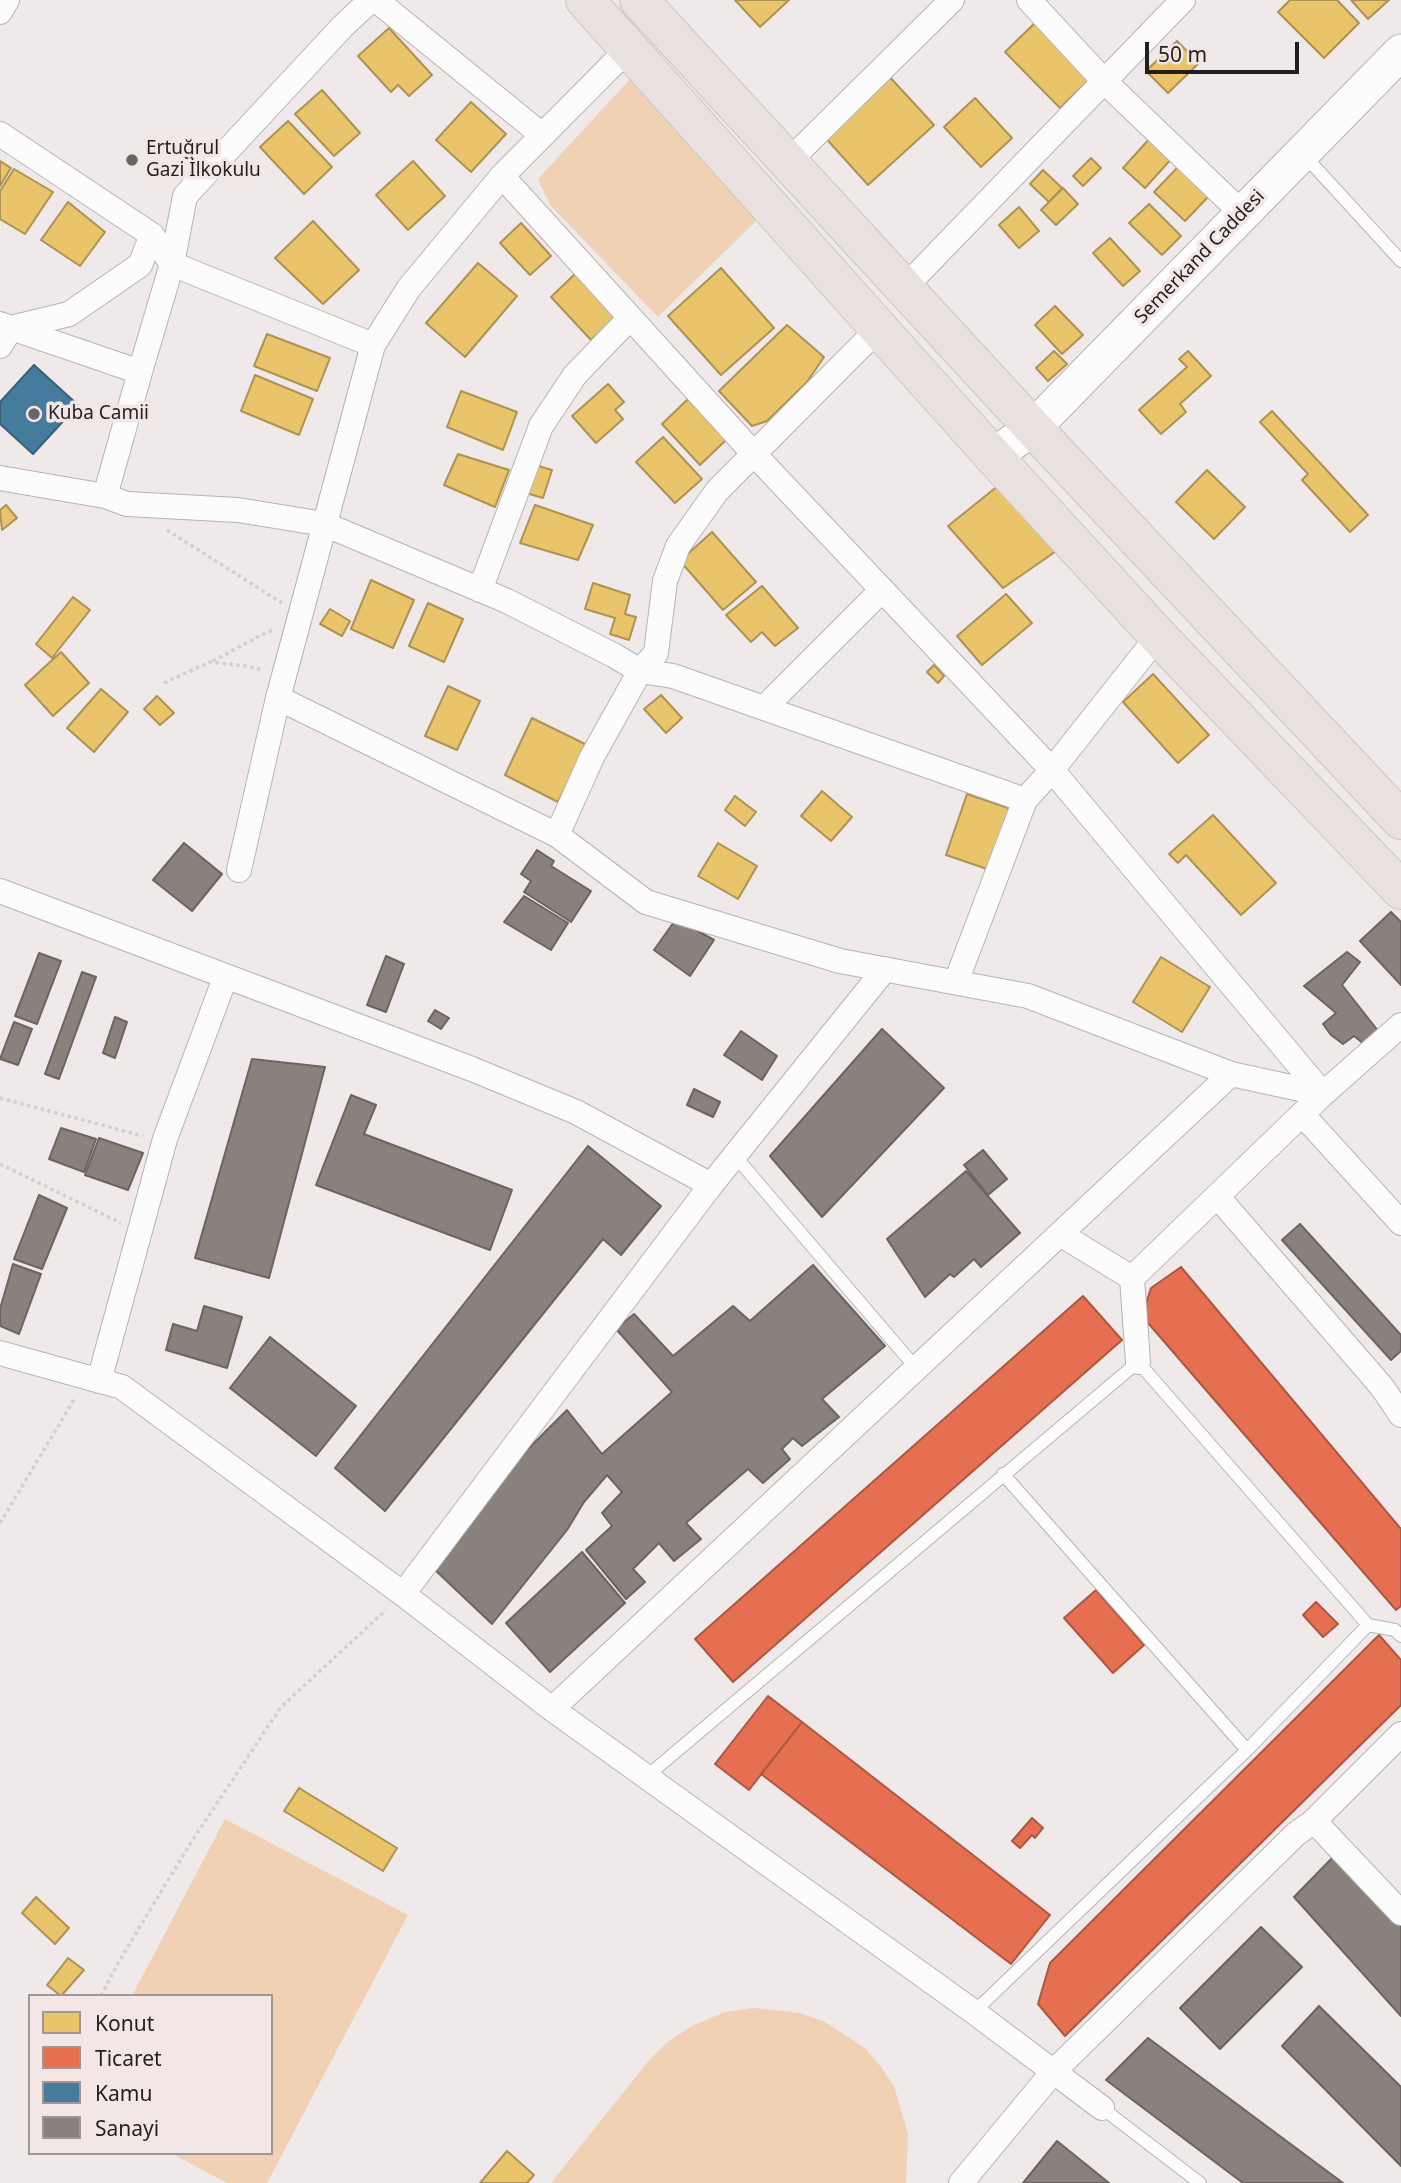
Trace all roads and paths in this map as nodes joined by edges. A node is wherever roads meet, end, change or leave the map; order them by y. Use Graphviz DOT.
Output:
graph roads {
  1 [pos="8,0"];
  2 [pos="371,0"];
  3 [pos="376,0"];
  4 [pos="585,0"];
  5 [pos="952,0"];
  6 [pos="1029,0"];
  7 [pos="1183,0"];
  8 [pos="655,6"];
  9 [pos="0,12"];
  10 [pos="629,48"];
  11 [pos="1401,51"];
  12 [pos="1104,81"];
  13 [pos="0,134"];
  14 [pos="542,135"];
  15 [pos="1302,153"];
  16 [pos="789,161"];
  17 [pos="502,176"];
  18 [pos="1243,214"];
  19 [pos="152,235"];
  20 [pos="1401,261"];
  21 [pos="172,264"];
  22 [pos="904,288"];
  23 [pos="629,317"];
  24 [pos="879,328"];
  25 [pos="4,333"];
  26 [pos="373,345"];
  27 [pos="139,372"];
  28 [pos="1033,428"];
  29 [pos="754,454"];
  30 [pos="993,456"];
  31 [pos="0,478"];
  32 [pos="116,500"];
  33 [pos="324,524"];
  34 [pos="480,590"];
  35 [pos="882,590"];
  36 [pos="300,614"];
  37 [pos="267,632"];
  38 [pos="1158,636"];
  39 [pos="210,662"];
  40 [pos="640,671"];
  41 [pos="164,683"];
  42 [pos="281,687"];
  43 [pos="764,708"];
  44 [pos="1052,771"];
  45 [pos="1025,800"];
  46 [pos="1401,820"];
  47 [pos="557,835"];
  48 [pos="239,870"];
  49 [pos="1401,890"];
  50 [pos="0,891"];
  51 [pos="885,969"];
  52 [pos="225,978"];
  53 [pos="956,982"];
  54 [pos="1401,1025"];
  55 [pos="1231,1074"];
  56 [pos="1323,1094"];
  57 [pos="0,1098"];
  58 [pos="1302,1114"];
  59 [pos="165,1139"];
  60 [pos="735,1156"];
  61 [pos="0,1164"];
  62 [pos="711,1185"];
  63 [pos="1217,1196"];
  64 [pos="1401,1223"];
  65 [pos="139,1231"];
  66 [pos="1060,1234"];
  67 [pos="1132,1278"];
  68 [pos="0,1353"];
  69 [pos="1138,1362"];
  70 [pos="916,1368"];
  71 [pos="93,1380"];
  72 [pos="1401,1415"];
  73 [pos="1003,1474"];
  74 [pos="0,1523"];
  75 [pos="403,1594"];
  76 [pos="1368,1625"];
  77 [pos="1401,1636"];
  78 [pos="552,1709"];
  79 [pos="1401,1734"];
  80 [pos="1247,1750"];
  81 [pos="646,1777"];
  82 [pos="1314,1821"];
  83 [pos="1400,1909"];
  84 [pos="102,1994"];
  85 [pos="974,2012"];
  86 [pos="1053,2072"];
  87 [pos="1102,2108"];
  88 [pos="961,2183"];
  89 [pos="1200,2183"];
  1 -- 9 [label="street"];
  2 -- 21 [label="street"];
  3 -- 14 [label="street"];
  4 -- 10 [label="main road"];
  5 -- 16 [label="street"];
  6 -- 12 [label="street"];
  7 -- 12 [label="street"];
  8 -- 16 [label="main road"];
  10 -- 14 [label="street"];
  10 -- 24 [label="main road"];
  11 -- 15 [label="street, Semerkand Caddesi"];
  12 -- 18 [label="street"];
  12 -- 22 [label="street"];
  13 -- 19 [label="street"];
  14 -- 17 [label="street"];
  15 -- 18 [label="street, Semerkand Caddesi"];
  15 -- 20 [label="lane"];
  16 -- 22 [label="main road"];
  17 -- 23 [label="street"];
  17 -- 26 [label="street"];
  18 -- 28 [label="street, Semerkand Caddesi"];
  19 -- 21 [label="street"];
  19 -- 25 [label="street"];
  21 -- 26 [label="street"];
  21 -- 27 [label="street"];
  22 -- 28 [label="main road"];
  23 -- 29 [label="street"];
  23 -- 34 [label="street"];
  24 -- 29 [label="street"];
  24 -- 30 [label="main road"];
  25 -- 27 [label="street"];
  26 -- 33 [label="street"];
  27 -- 32 [label="street"];
  28 -- 30 [label="street, Semerkand Caddesi"];
  28 -- 46 [label="main road"];
  29 -- 35 [label="street"];
  29 -- 40 [label="street"];
  30 -- 38 [label="main road"];
  31 -- 32 [label="street"];
  32 -- 33 [label="street"];
  32 -- 36 [label="path"];
  33 -- 34 [label="street"];
  33 -- 36 [label="street"];
  34 -- 40 [label="street"];
  35 -- 43 [label="street"];
  35 -- 44 [label="street"];
  36 -- 42 [label="street"];
  37 -- 39 [label="path"];
  38 -- 44 [label="street"];
  38 -- 49 [label="main road"];
  39 -- 41 [label="path"];
  39 -- 42 [label="path"];
  40 -- 43 [label="street"];
  40 -- 47 [label="street"];
  42 -- 47 [label="street"];
  42 -- 48 [label="street"];
  43 -- 45 [label="street"];
  44 -- 45 [label="street"];
  44 -- 56 [label="street"];
  45 -- 53 [label="street"];
  47 -- 51 [label="street"];
  50 -- 52 [label="street"];
  51 -- 53 [label="street"];
  51 -- 60 [label="street"];
  52 -- 59 [label="street"];
  52 -- 62 [label="street"];
  53 -- 55 [label="street"];
  54 -- 56 [label="street"];
  55 -- 56 [label="street"];
  55 -- 66 [label="street"];
  56 -- 58 [label="street"];
  57 -- 59 [label="path"];
  58 -- 63 [label="street"];
  58 -- 64 [label="street"];
  59 -- 65 [label="street"];
  60 -- 62 [label="street"];
  60 -- 70 [label="lane"];
  61 -- 65 [label="path"];
  62 -- 75 [label="street"];
  63 -- 67 [label="street"];
  63 -- 72 [label="street"];
  65 -- 71 [label="street"];
  66 -- 67 [label="street"];
  66 -- 70 [label="street"];
  67 -- 69 [label="street"];
  68 -- 71 [label="street"];
  69 -- 73 [label="lane"];
  69 -- 76 [label="lane"];
  70 -- 78 [label="street"];
  71 -- 74 [label="path"];
  71 -- 75 [label="street"];
  73 -- 80 [label="lane"];
  73 -- 81 [label="lane"];
  75 -- 78 [label="street"];
  75 -- 84 [label="path"];
  76 -- 77 [label="lane"];
  76 -- 80 [label="lane"];
  78 -- 81 [label="street"];
  79 -- 82 [label="street"];
  80 -- 85 [label="lane"];
  81 -- 85 [label="street"];
  82 -- 83 [label="street"];
  82 -- 86 [label="street"];
  85 -- 86 [label="street"];
  86 -- 87 [label="street"];
  86 -- 88 [label="street"];
  87 -- 89 [label="lane"];
}
